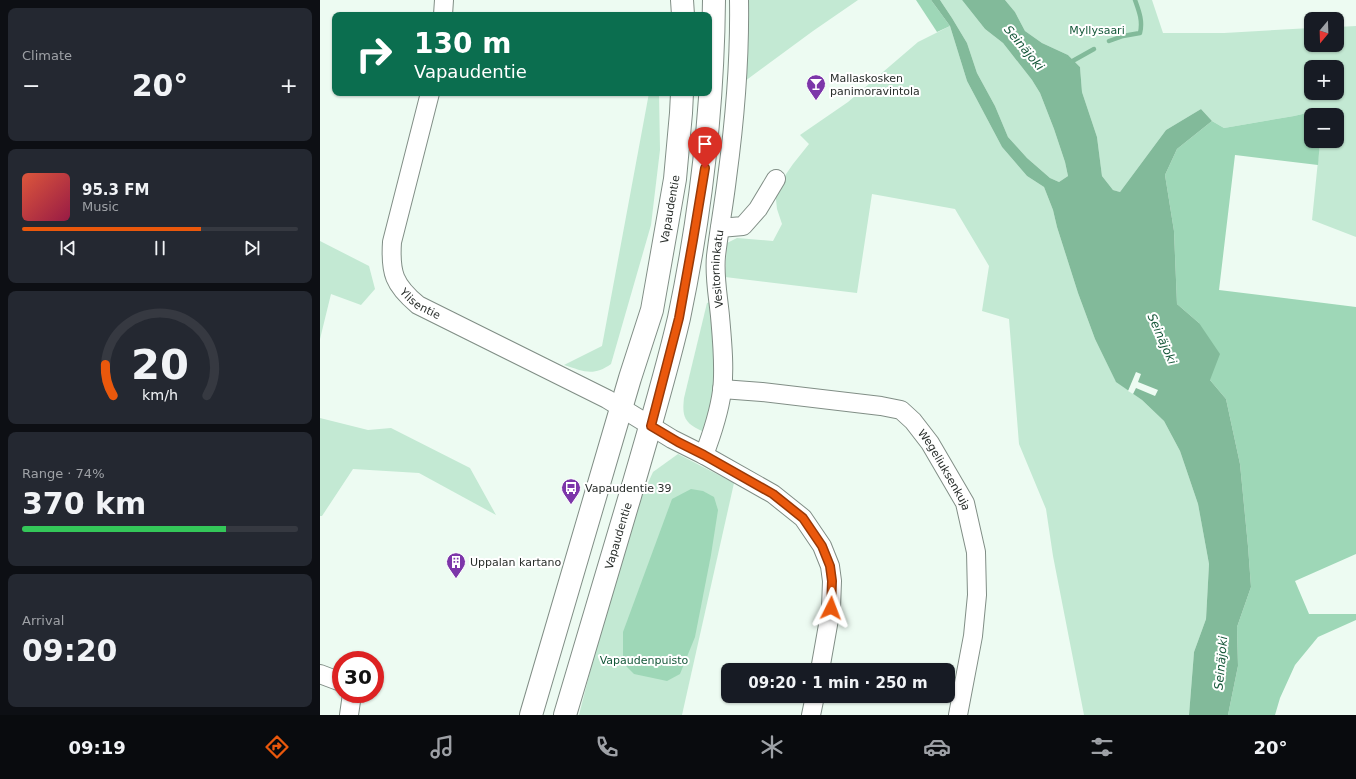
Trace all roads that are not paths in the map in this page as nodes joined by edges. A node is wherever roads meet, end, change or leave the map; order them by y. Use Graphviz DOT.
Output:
graph roads {
  1 [pos="444,0"];
  2 [pos="682,0"];
  3 [pos="714,0"];
  4 [pos="739,0"];
  5 [pos="443,12"];
  6 [pos="683,12"];
  7 [pos="712,78"];
  8 [pos="429,96"];
  9 [pos="682,96"];
  10 [pos="711,96"];
  11 [pos="776,180"];
  12 [pos="720,228"];
  13 [pos="722,390"];
  14 [pos="622,408"];
  15 [pos="651,426"];
  16 [pos="704,455"];
  17 [pos="821,663"];
  18 [pos="320,674"];
  19 [pos="332,679"];
  20 [pos="351,703"];
  21 [pos="814,703"];
  22 [pos="349,715"];
  23 [pos="530,715"];
  24 [pos="565,715"];
  25 [pos="811,715"];
  26 [pos="958,715"];
  1 -- 5 [label="street"];
  2 -- 6 [label="main road"];
  3 -- 7 [label="main road, Vapaudentie"];
  4 -- 12 [label="street, Vesitorninkatu"];
  8 -- 14 [label="street, Ylisentie"];
  9 -- 14 [label="main road, Vapaudentie"];
  10 -- 15 [label="main road, Vapaudentie"];
  11 -- 12 [label="street"];
  12 -- 13 [label="street, Vesitorninkatu"];
  13 -- 16 [label="street, Vesitorninkatu"];
  13 -- 26 [label="street, Wegeliuksenkuja"];
  14 -- 15 [label="street, Ylisentie"];
  14 -- 23 [label="main road, Vapaudentie"];
  15 -- 16 [label="street, Ylisentie"];
  15 -- 24 [label="main road, Vapaudentie"];
  16 -- 17 [label="street, Ylisentie"];
  18 -- 19 [label="street"];
  20 -- 22 [label="street"];
  21 -- 25 [label="street"];
}
